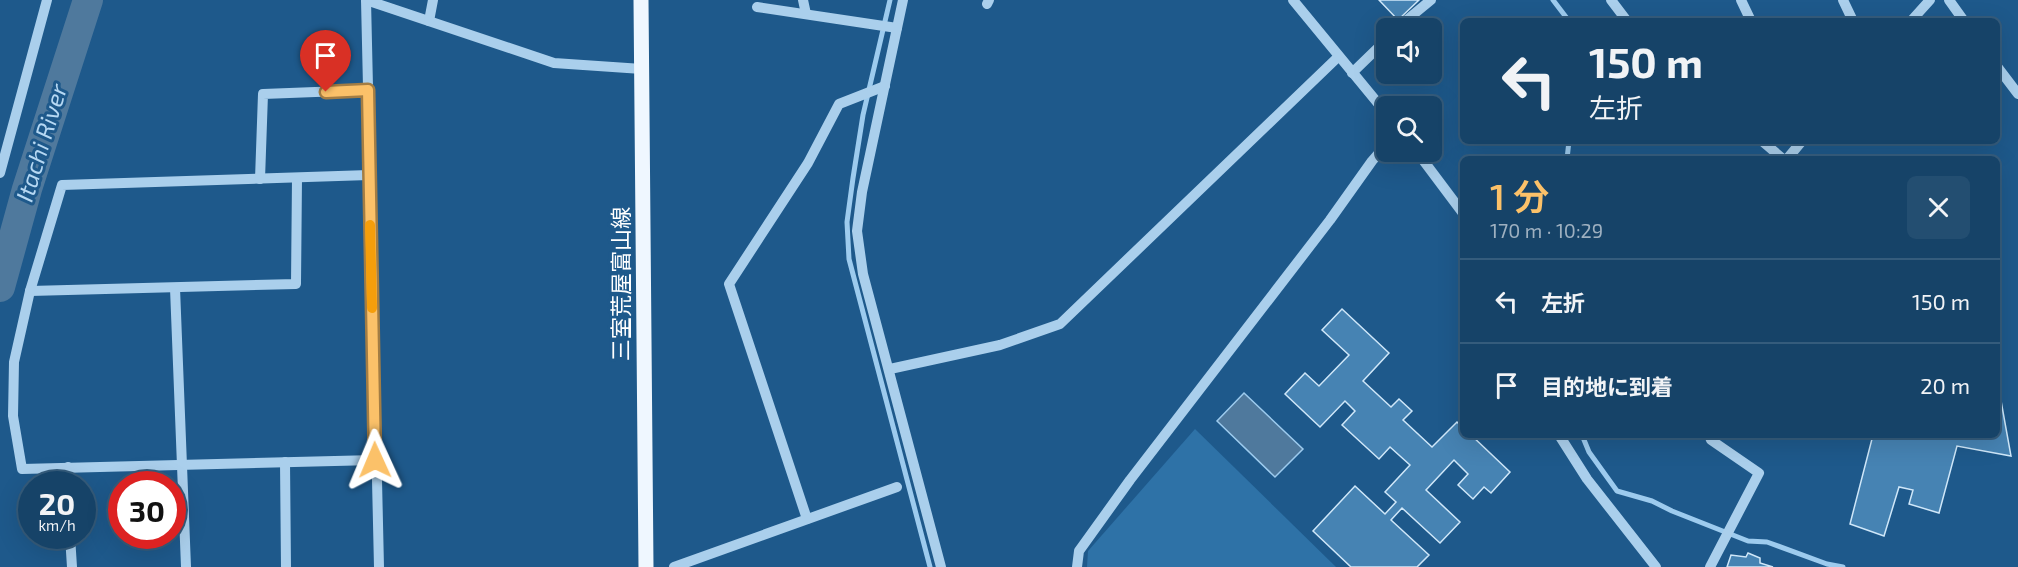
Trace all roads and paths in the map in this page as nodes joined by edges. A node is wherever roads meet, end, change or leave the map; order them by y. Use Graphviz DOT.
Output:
graph roads {
  1 [pos="47,0"];
  2 [pos="366,0"];
  3 [pos="433,0"];
  4 [pos="641,0"];
  5 [pos="803,0"];
  6 [pos="903,0"];
  7 [pos="1293,0"];
  8 [pos="1431,0"];
  9 [pos="1611,0"];
  10 [pos="1741,0"];
  11 [pos="1843,0"];
  12 [pos="1930,0"];
  13 [pos="1949,0"];
  14 [pos="757,7"];
  15 [pos="806,14"];
  16 [pos="1409,18"];
  17 [pos="1625,18"];
  18 [pos="1750,18"];
  19 [pos="1852,18"];
  20 [pos="1914,18"];
  21 [pos="1962,18"];
  22 [pos="429,21"];
  23 [pos="897,28"];
  24 [pos="1376,50"];
  25 [pos="1338,57"];
  26 [pos="642,69"];
  27 [pos="2000,70"];
  28 [pos="1352,73"];
  29 [pos="885,86"];
  30 [pos="368,90"];
  31 [pos="2018,94"];
  32 [pos="1376,101"];
  33 [pos="1766,144"];
  34 [pos="1799,144"];
  35 [pos="1376,156"];
  36 [pos="1781,156"];
  37 [pos="1788,156"];
  38 [pos="1424,162"];
  39 [pos="0,173"];
  40 [pos="369,175"];
  41 [pos="297,178"];
  42 [pos="260,179"];
  43 [pos="1460,209"];
  44 [pos="175,288"];
  45 [pos="30,291"];
  46 [pos="890,369"];
  47 [pos="1561,438"];
  48 [pos="1710,438"];
  49 [pos="375,460"];
  50 [pos="285,462"];
  51 [pos="183,464"];
  52 [pos="68,467"];
  53 [pos="68,471"];
  54 [pos="897,487"];
  55 [pos="807,519"];
  56 [pos="71,549"];
  57 [pos="72,567"];
  58 [pos="186,567"];
  59 [pos="286,567"];
  60 [pos="379,567"];
  61 [pos="646,567"];
  62 [pos="674,567"];
  63 [pos="941,567"];
  64 [pos="1077,567"];
  65 [pos="1656,567"];
  66 [pos="1710,567"];
  1 -- 39 [label="street"];
  2 -- 22 [label="street"];
  2 -- 30 [label="street"];
  3 -- 22 [label="street"];
  4 -- 26 [label="main road, 三室荒屋富山線"];
  5 -- 15 [label="street"];
  6 -- 23 [label="street"];
  7 -- 25 [label="street"];
  8 -- 16 [label="street"];
  9 -- 17 [label="street"];
  10 -- 18 [label="street"];
  11 -- 19 [label="street"];
  12 -- 20 [label="street"];
  13 -- 21 [label="street"];
  14 -- 15 [label="street"];
  15 -- 23 [label="street"];
  22 -- 26 [label="street"];
  23 -- 29 [label="street"];
  24 -- 28 [label="street"];
  25 -- 28 [label="street"];
  25 -- 46 [label="street"];
  26 -- 61 [label="main road, 三室荒屋富山線"];
  27 -- 31 [label="street"];
  28 -- 32 [label="street"];
  29 -- 46 [label="street"];
  29 -- 55 [label="street"];
  30 -- 40 [label="street"];
  30 -- 42 [label="street"];
  33 -- 36 [label="street"];
  34 -- 37 [label="street"];
  35 -- 64 [label="street"];
  38 -- 43 [label="street"];
  40 -- 41 [label="street"];
  40 -- 49 [label="street"];
  41 -- 42 [label="street"];
  41 -- 44 [label="street"];
  42 -- 45 [label="street"];
  44 -- 45 [label="street"];
  44 -- 51 [label="street"];
  45 -- 52 [label="street"];
  46 -- 63 [label="street"];
  47 -- 65 [label="street"];
  48 -- 66 [label="street"];
  49 -- 50 [label="street"];
  49 -- 60 [label="street"];
  50 -- 51 [label="street"];
  50 -- 59 [label="street"];
  51 -- 52 [label="street"];
  51 -- 58 [label="street"];
  52 -- 53 [label="street"];
  54 -- 55 [label="street"];
  55 -- 62 [label="street"];
  56 -- 57 [label="street"];
}
